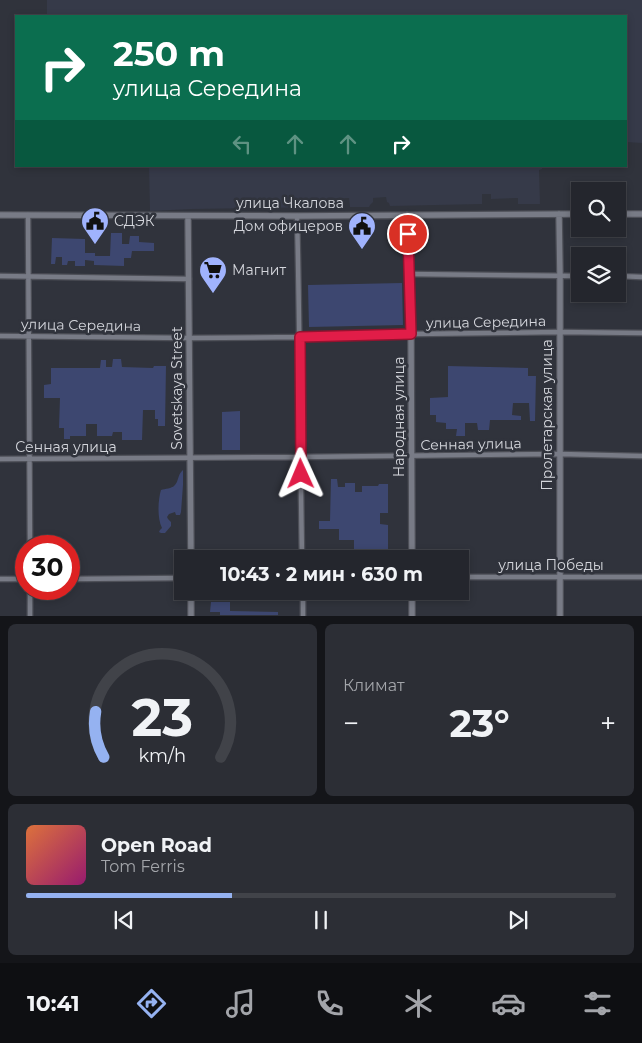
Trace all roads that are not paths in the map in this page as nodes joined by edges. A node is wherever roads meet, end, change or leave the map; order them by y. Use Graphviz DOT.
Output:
graph roads {
  1 [pos="559,214"];
  2 [pos="571,214"];
  3 [pos="626,214"];
  4 [pos="642,214"];
  5 [pos="0,215"];
  6 [pos="28,215"];
  7 [pos="407,215"];
  8 [pos="188,216"];
  9 [pos="297,216"];
  10 [pos="409,274"];
  11 [pos="560,275"];
  12 [pos="0,276"];
  13 [pos="28,276"];
  14 [pos="571,276"];
  15 [pos="626,276"];
  16 [pos="642,277"];
  17 [pos="189,279"];
  18 [pos="560,332"];
  19 [pos="642,333"];
  20 [pos="411,334"];
  21 [pos="0,336"];
  22 [pos="29,336"];
  23 [pos="300,337"];
  24 [pos="189,338"];
  25 [pos="560,454"];
  26 [pos="412,456"];
  27 [pos="642,456"];
  28 [pos="300,457"];
  29 [pos="190,458"];
  30 [pos="0,459"];
  31 [pos="29,459"];
  32 [pos="30,535"];
  33 [pos="191,550"];
  34 [pos="302,550"];
  35 [pos="412,550"];
  36 [pos="560,576"];
  37 [pos="642,576"];
  38 [pos="469,577"];
  39 [pos="0,578"];
  40 [pos="80,578"];
  41 [pos="174,578"];
  42 [pos="15,579"];
  43 [pos="30,600"];
  44 [pos="191,600"];
  45 [pos="303,600"];
  46 [pos="412,600"];
  47 [pos="30,616"];
  48 [pos="191,616"];
  49 [pos="303,616"];
  50 [pos="412,616"];
  51 [pos="560,616"];
  1 -- 2 [label="street, улица Чкалова"];
  1 -- 7 [label="street, улица Чкалова"];
  1 -- 11 [label="street, Пролетарская улица"];
  3 -- 4 [label="street"];
  5 -- 6 [label="street, улица Чкалова"];
  6 -- 8 [label="street, улица Чкалова"];
  6 -- 13 [label="street"];
  7 -- 9 [label="street, улица Чкалова"];
  7 -- 10 [label="street, Народная улица"];
  8 -- 9 [label="street, улица Чкалова"];
  8 -- 17 [label="street, Sovetskaya Street"];
  9 -- 23 [label="street"];
  10 -- 11 [label="street"];
  10 -- 20 [label="street, Народная улица"];
  11 -- 14 [label="street"];
  11 -- 18 [label="street, Пролетарская улица"];
  12 -- 13 [label="street"];
  13 -- 17 [label="street"];
  13 -- 22 [label="street"];
  15 -- 16 [label="street"];
  17 -- 24 [label="street, Sovetskaya Street"];
  18 -- 19 [label="street, улица Середина"];
  18 -- 20 [label="street, улица Середина"];
  18 -- 25 [label="street, Пролетарская улица"];
  20 -- 23 [label="street, улица Середина"];
  20 -- 26 [label="street, Народная улица"];
  21 -- 22 [label="street, улица Середина"];
  22 -- 24 [label="street, улица Середина"];
  22 -- 31 [label="street"];
  23 -- 24 [label="street, улица Середина"];
  23 -- 28 [label="street"];
  24 -- 29 [label="street, Sovetskaya Street"];
  25 -- 26 [label="street, Сенная улица"];
  25 -- 27 [label="street, Сенная улица"];
  25 -- 36 [label="street, Пролетарская улица"];
  26 -- 28 [label="street, Сенная улица"];
  26 -- 35 [label="street, Народная улица"];
  28 -- 29 [label="street, Сенная улица"];
  28 -- 34 [label="street"];
  29 -- 31 [label="street, Сенная улица"];
  29 -- 33 [label="street, Sovetskaya Street"];
  30 -- 31 [label="street, Сенная улица"];
  31 -- 32 [label="street"];
  36 -- 37 [label="street, улица Победы"];
  36 -- 38 [label="street, улица Победы"];
  36 -- 51 [label="street, Пролетарская улица"];
  39 -- 42 [label="street"];
  40 -- 41 [label="street"];
  43 -- 47 [label="street"];
  44 -- 48 [label="street"];
  45 -- 49 [label="street"];
  46 -- 50 [label="street"];
}
